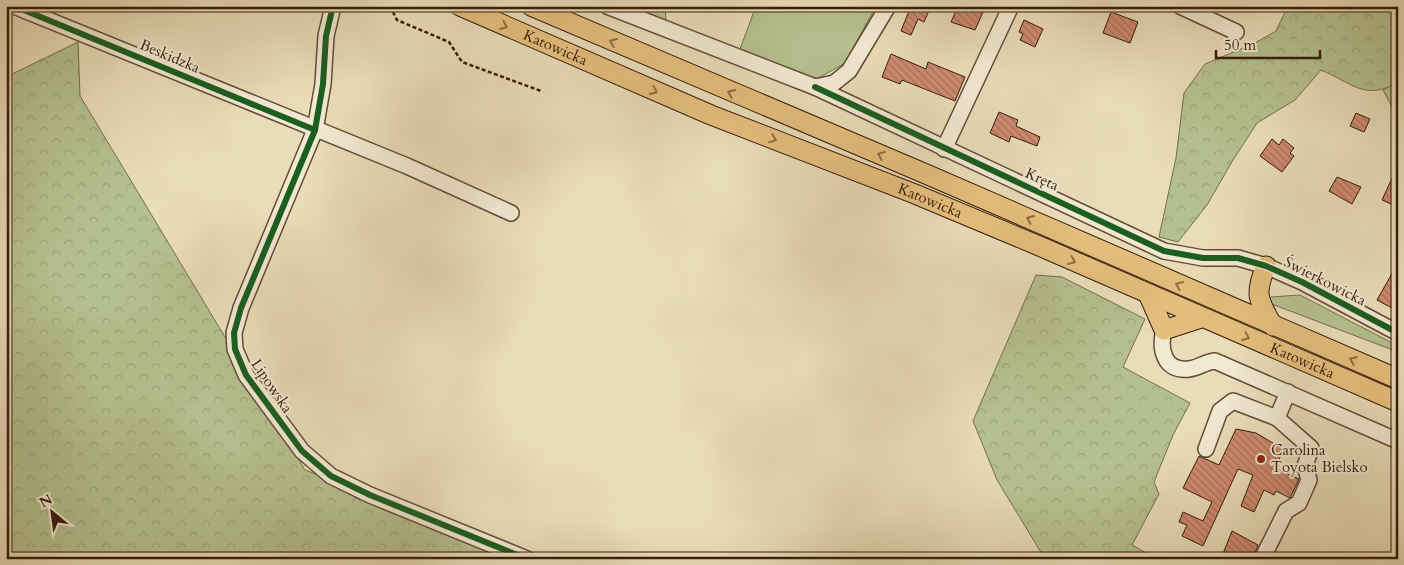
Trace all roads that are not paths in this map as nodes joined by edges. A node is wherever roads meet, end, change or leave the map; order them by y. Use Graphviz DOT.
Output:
graph roads {
  1 [pos="14,6"];
  2 [pos="333,6"];
  3 [pos="460,6"];
  4 [pos="531,6"];
  5 [pos="607,6"];
  6 [pos="888,6"];
  7 [pos="1011,6"];
  8 [pos="1180,6"];
  9 [pos="1236,32"];
  10 [pos="815,86"];
  11 [pos="315,130"];
  12 [pos="944,149"];
  13 [pos="511,213"];
  14 [pos="1266,266"];
  15 [pos="1149,296"];
  16 [pos="1201,318"];
  17 [pos="1273,326"];
  18 [pos="1164,330"];
  19 [pos="1398,333"];
  20 [pos="1398,379"];
  21 [pos="1288,392"];
  22 [pos="1398,402"];
  23 [pos="1276,418"];
  24 [pos="1398,441"];
  25 [pos="1206,449"];
  26 [pos="527,559"];
  27 [pos="1262,559"];
  1 -- 11 [label="street, Beskidzka"];
  2 -- 11 [label="street, Lipowska"];
  3 -- 15 [label="main road, Katowicka, one-way"];
  17 -- 4 [label="main road, Katowicka, one-way"];
  5 -- 10 [label="street, Kręta"];
  6 -- 10 [label="street"];
  7 -- 12 [label="street"];
  8 -- 9 [label="street"];
  10 -- 12 [label="street, Kręta"];
  11 -- 13 [label="street"];
  11 -- 26 [label="street, Lipowska"];
  12 -- 14 [label="street, Kręta"];
  14 -- 17 [label="main road"];
  14 -- 19 [label="street, Świerkowicka"];
  15 -- 16 [label="main road, Katowicka"];
  15 -- 18 [label="main road"];
  16 -- 18 [label="main road"];
  16 -- 22 [label="main road, Katowicka, one-way"];
  20 -- 17 [label="main road, Katowicka, one-way"];
  18 -- 21 [label="street"];
  21 -- 23 [label="street"];
  21 -- 24 [label="street"];
  23 -- 25 [label="street"];
  23 -- 27 [label="street"];
}
